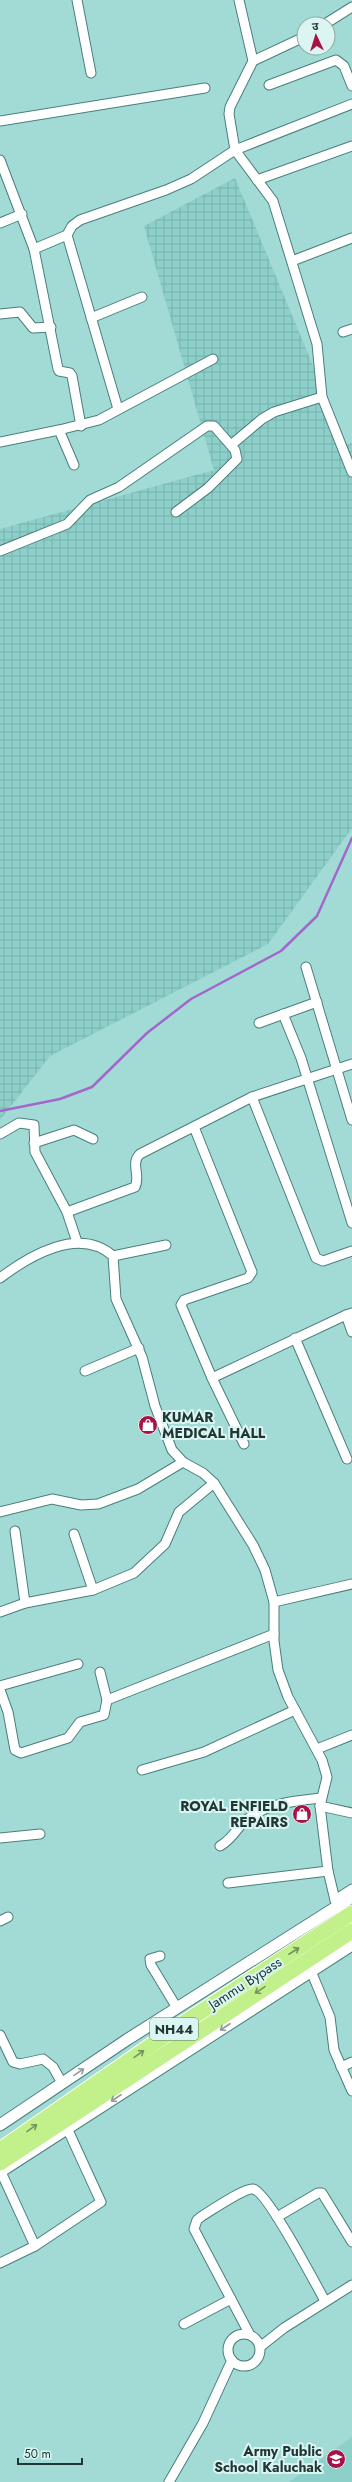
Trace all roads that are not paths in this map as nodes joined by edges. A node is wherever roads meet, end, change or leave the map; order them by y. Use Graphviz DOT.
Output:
graph roads {
  1 [pos="77,0"];
  2 [pos="240,0"];
  3 [pos="352,7"];
  4 [pos="336,17"];
  5 [pos="296,41"];
  6 [pos="253,61"];
  7 [pos="91,73"];
  8 [pos="269,85"];
  9 [pos="352,86"];
  10 [pos="205,88"];
  11 [pos="352,104"];
  12 [pos="0,121"];
  13 [pos="352,146"];
  14 [pos="235,150"];
  15 [pos="0,160"];
  16 [pos="257,180"];
  17 [pos="22,214"];
  18 [pos="0,223"];
  19 [pos="67,235"];
  20 [pos="351,242"];
  21 [pos="34,249"];
  22 [pos="292,261"];
  23 [pos="142,297"];
  24 [pos="0,314"];
  25 [pos="91,318"];
  26 [pos="51,327"];
  27 [pos="213,359"];
  28 [pos="322,397"];
  29 [pos="118,409"];
  30 [pos="81,426"];
  31 [pos="59,430"];
  32 [pos="0,442"];
  33 [pos="231,445"];
  34 [pos="74,465"];
  35 [pos="352,472"];
  36 [pos="176,512"];
  37 [pos="0,551"];
  38 [pos="306,967"];
  39 [pos="317,1002"];
  40 [pos="283,1014"];
  41 [pos="258,1023"];
  42 [pos="352,1064"];
  43 [pos="337,1069"];
  44 [pos="307,1078"];
  45 [pos="252,1097"];
  46 [pos="352,1120"];
  47 [pos="194,1127"];
  48 [pos="0,1134"];
  49 [pos="93,1139"];
  50 [pos="34,1143"];
  51 [pos="67,1212"];
  52 [pos="352,1223"];
  53 [pos="77,1242"];
  54 [pos="166,1245"];
  55 [pos="352,1251"];
  56 [pos="113,1256"];
  57 [pos="0,1278"];
  58 [pos="349,1314"];
  59 [pos="352,1332"];
  60 [pos="295,1338"];
  61 [pos="139,1348"];
  62 [pos="86,1371"];
  63 [pos="212,1378"];
  64 [pos="244,1444"];
  65 [pos="347,1459"];
  66 [pos="182,1462"];
  67 [pos="214,1483"];
  68 [pos="0,1512"];
  69 [pos="15,1531"];
  70 [pos="74,1534"];
  71 [pos="352,1584"];
  72 [pos="93,1590"];
  73 [pos="274,1602"];
  74 [pos="25,1603"];
  75 [pos="0,1612"];
  76 [pos="274,1634"];
  77 [pos="78,1664"];
  78 [pos="100,1672"];
  79 [pos="0,1686"];
  80 [pos="0,1690"];
  81 [pos="106,1700"];
  82 [pos="295,1710"];
  83 [pos="352,1735"];
  84 [pos="317,1749"];
  85 [pos="142,1770"];
  86 [pos="320,1802"];
  87 [pos="352,1813"];
  88 [pos="40,1834"];
  89 [pos="0,1838"];
  90 [pos="220,1846"];
  91 [pos="328,1871"];
  92 [pos="228,1883"];
  93 [pos="352,1889"];
  94 [pos="352,1897"];
  95 [pos="344,1914"];
  96 [pos="352,1945"];
  97 [pos="160,1956"];
  98 [pos="311,1971"];
  99 [pos="177,2008"];
  100 [pos="0,2035"];
  101 [pos="352,2062"];
  102 [pos="341,2066"];
  103 [pos="62,2083"];
  104 [pos="352,2091"];
  105 [pos="0,2125"];
  106 [pos="68,2130"];
  107 [pos="0,2150"];
  108 [pos="0,2169"];
  109 [pos="277,2217"];
  110 [pos="352,2242"];
  111 [pos="35,2246"];
  112 [pos="0,2263"];
  113 [pos="352,2285"];
  114 [pos="231,2299"];
  115 [pos="325,2301"];
  116 [pos="184,2324"];
  117 [pos="250,2335"];
  118 [pos="260,2346"];
  119 [pos="232,2360"];
  120 [pos="169,2482"];
  1 -- 7 [label="street"];
  2 -- 6 [label="street"];
  3 -- 4 [label="street"];
  5 -- 6 [label="street"];
  6 -- 14 [label="street"];
  8 -- 9 [label="street"];
  10 -- 12 [label="street"];
  11 -- 14 [label="street"];
  13 -- 16 [label="street"];
  14 -- 16 [label="street"];
  14 -- 19 [label="street"];
  15 -- 17 [label="street"];
  16 -- 22 [label="street"];
  17 -- 18 [label="street"];
  17 -- 21 [label="street"];
  19 -- 21 [label="street"];
  19 -- 25 [label="street"];
  20 -- 22 [label="street"];
  21 -- 26 [label="street"];
  22 -- 28 [label="street"];
  23 -- 25 [label="street"];
  24 -- 26 [label="street"];
  25 -- 29 [label="street"];
  26 -- 30 [label="street"];
  27 -- 29 [label="street"];
  28 -- 33 [label="street"];
  28 -- 35 [label="street"];
  29 -- 30 [label="street"];
  30 -- 31 [label="street"];
  31 -- 32 [label="street"];
  31 -- 34 [label="street"];
  33 -- 36 [label="street"];
  33 -- 37 [label="street"];
  38 -- 39 [label="street"];
  39 -- 40 [label="street"];
  39 -- 43 [label="street"];
  40 -- 41 [label="street"];
  40 -- 44 [label="street"];
  42 -- 43 [label="street"];
  43 -- 44 [label="street"];
  43 -- 46 [label="street"];
  44 -- 45 [label="street"];
  44 -- 52 [label="street"];
  45 -- 47 [label="street"];
  45 -- 55 [label="street"];
  47 -- 51 [label="street"];
  47 -- 63 [label="street"];
  48 -- 50 [label="street"];
  49 -- 50 [label="street"];
  50 -- 51 [label="street"];
  51 -- 53 [label="street"];
  53 -- 56 [label="street"];
  53 -- 57 [label="street"];
  54 -- 56 [label="street"];
  56 -- 61 [label="street"];
  58 -- 59 [label="street"];
  58 -- 60 [label="street"];
  60 -- 63 [label="street"];
  60 -- 65 [label="street"];
  61 -- 62 [label="street"];
  61 -- 66 [label="street"];
  63 -- 64 [label="street"];
  66 -- 67 [label="street"];
  66 -- 68 [label="street"];
  67 -- 72 [label="street"];
  67 -- 73 [label="street"];
  69 -- 74 [label="street"];
  70 -- 72 [label="street"];
  71 -- 73 [label="street"];
  72 -- 74 [label="street"];
  73 -- 76 [label="street"];
  74 -- 75 [label="street"];
  76 -- 81 [label="street"];
  76 -- 82 [label="street"];
  77 -- 79 [label="street"];
  78 -- 81 [label="street"];
  80 -- 81 [label="street"];
  82 -- 84 [label="street"];
  82 -- 85 [label="street"];
  83 -- 84 [label="street"];
  84 -- 86 [label="street"];
  86 -- 87 [label="street"];
  86 -- 90 [label="street"];
  86 -- 91 [label="street"];
  88 -- 89 [label="street"];
  91 -- 92 [label="street"];
  91 -- 95 [label="street"];
  93 -- 95 [label="street"];
  94 -- 95 [label="street"];
  95 -- 99 [label="street"];
  107 -- 95 [label="highway, Jammu Bypass / NH44, one-way"];
  95 -- 108 [label="highway, Jammu Bypass / NH44, one-way"];
  96 -- 98 [label="street"];
  97 -- 99 [label="street"];
  98 -- 102 [label="street"];
  98 -- 106 [label="street, one-way"];
  103 -- 99 [label="street, one-way"];
  100 -- 103 [label="street"];
  101 -- 102 [label="street"];
  102 -- 104 [label="street"];
  103 -- 105 [label="street"];
  106 -- 108 [label="street"];
  106 -- 111 [label="street"];
  108 -- 111 [label="street"];
  109 -- 110 [label="street"];
  109 -- 114 [label="street"];
  109 -- 115 [label="street"];
  111 -- 112 [label="street"];
  113 -- 115 [label="street"];
  114 -- 116 [label="street"];
  114 -- 117 [label="street"];
  115 -- 118 [label="street"];
  117 -- 118 [label="street"];
  117 -- 119 [label="street"];
  118 -- 119 [label="street"];
  119 -- 120 [label="street"];
}
